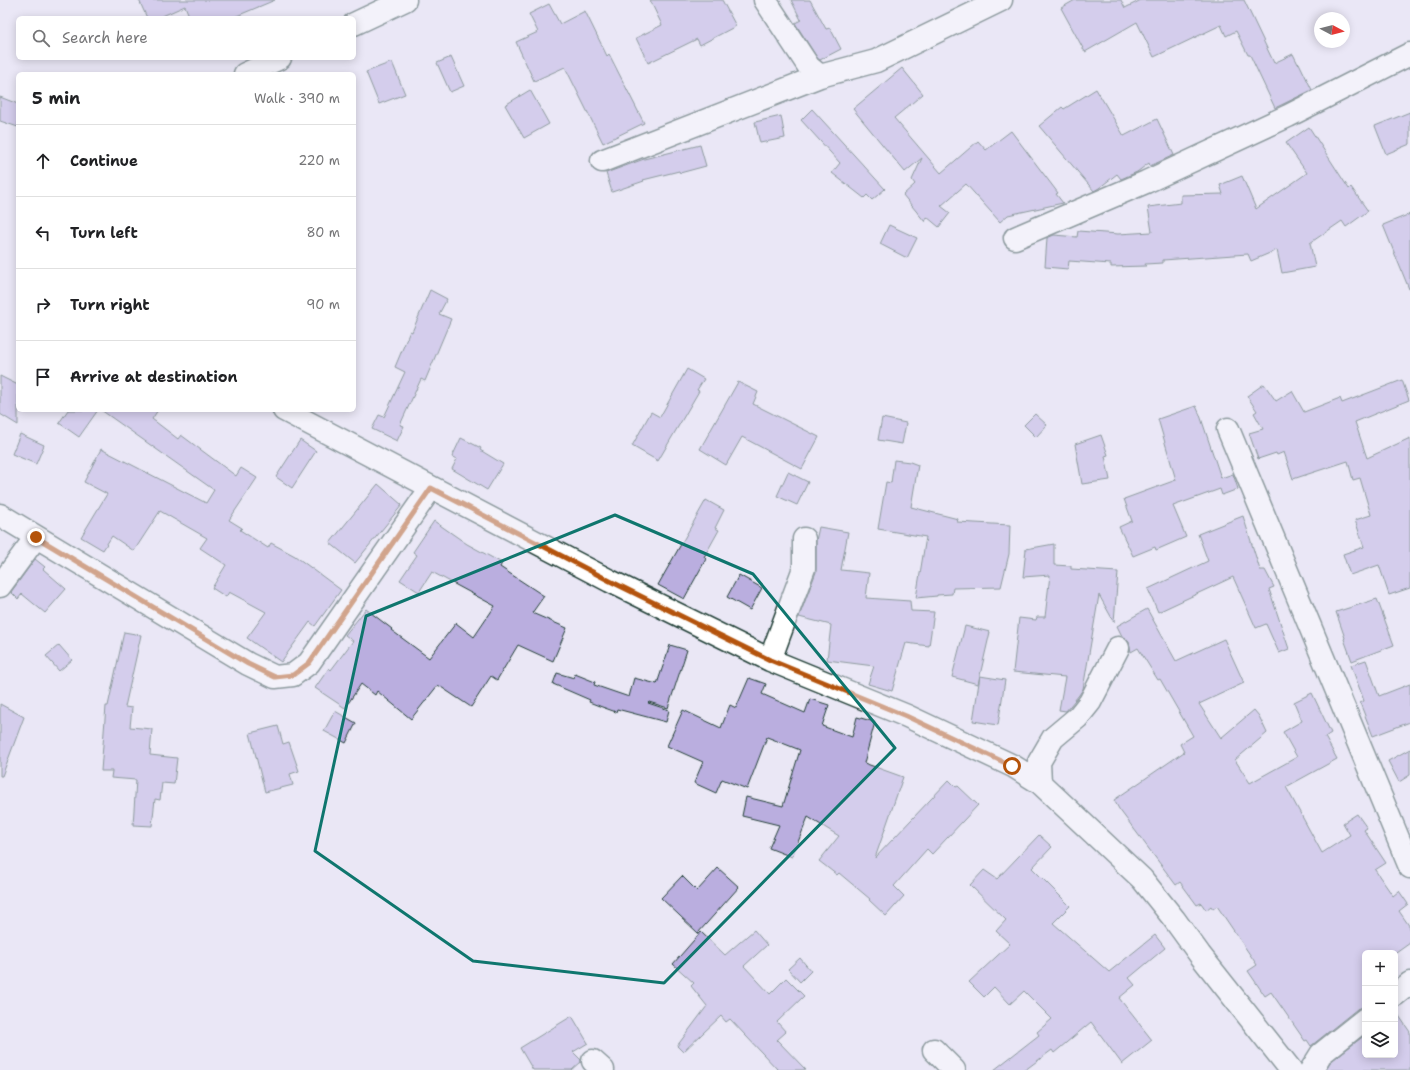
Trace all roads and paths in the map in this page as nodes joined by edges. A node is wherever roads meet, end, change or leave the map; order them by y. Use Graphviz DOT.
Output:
graph roads {
  1 [pos="405,0"];
  2 [pos="765,0"];
  3 [pos="1001,0"];
  4 [pos="356,23"];
  5 [pos="1410,54"];
  6 [pos="276,60"];
  7 [pos="249,72"];
  8 [pos="820,76"];
  9 [pos="602,161"];
  10 [pos="1015,238"];
  11 [pos="288,412"];
  12 [pos="1228,428"];
  13 [pos="431,488"];
  14 [pos="0,515"];
  15 [pos="36,537"];
  16 [pos="804,539"];
  17 [pos="0,586"];
  18 [pos="1118,648"];
  19 [pos="770,660"];
  20 [pos="1040,783"];
  21 [pos="1410,867"];
  22 [pos="1410,983"];
  23 [pos="1398,993"];
  24 [pos="1362,1021"];
  25 [pos="934,1050"];
  26 [pos="954,1070"];
  27 [pos="1291,1070"];
  28 [pos="1311,1070"];
  1 -- 4 [label="street"];
  2 -- 8 [label="street"];
  3 -- 8 [label="street"];
  5 -- 10 [label="street"];
  6 -- 7 [label="street"];
  8 -- 9 [label="street"];
  11 -- 13 [label="street"];
  12 -- 21 [label="street"];
  13 -- 15 [label="street"];
  13 -- 19 [label="street"];
  14 -- 15 [label="street"];
  15 -- 17 [label="street"];
  16 -- 19 [label="street"];
  18 -- 20 [label="street"];
  19 -- 20 [label="street"];
  20 -- 27 [label="street"];
  22 -- 23 [label="street"];
  24 -- 28 [label="street"];
  25 -- 26 [label="street"];
}
